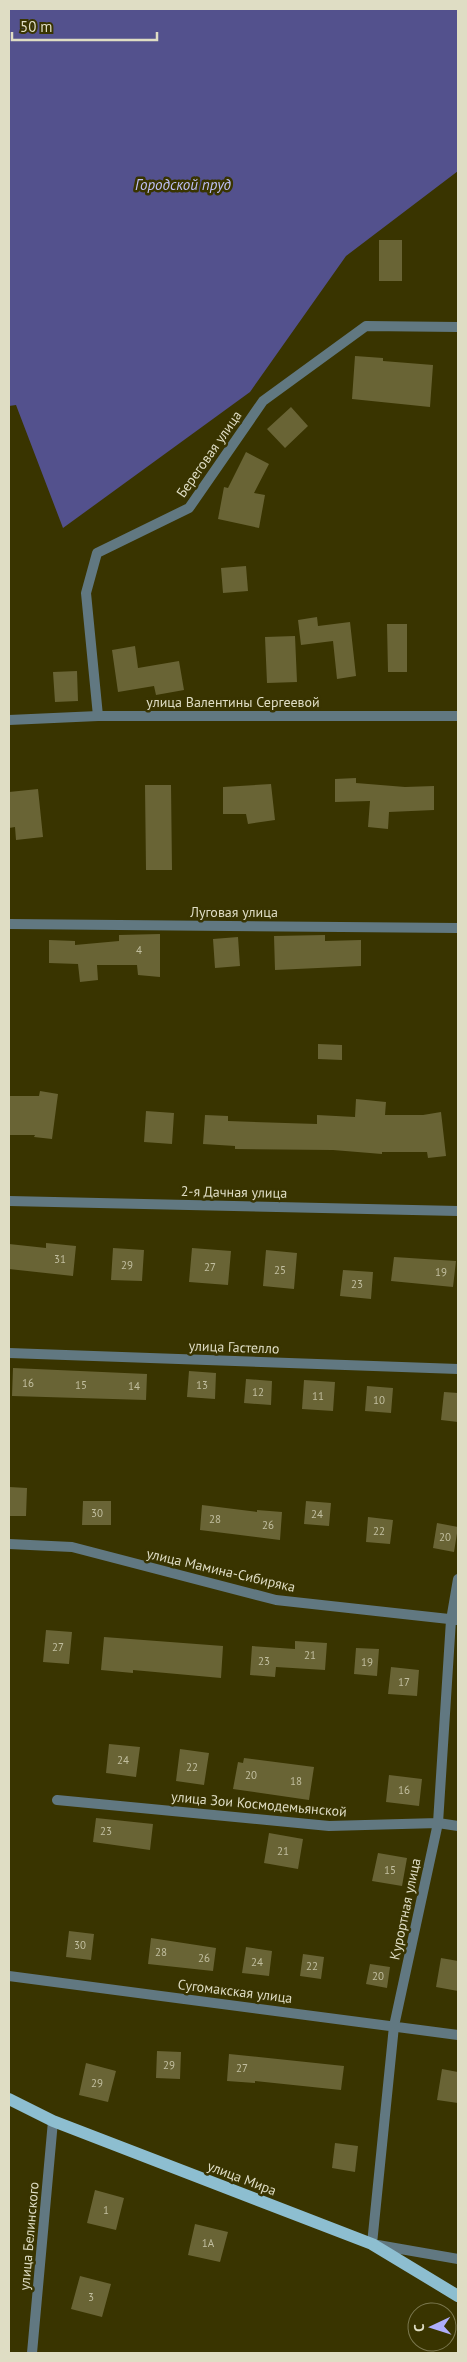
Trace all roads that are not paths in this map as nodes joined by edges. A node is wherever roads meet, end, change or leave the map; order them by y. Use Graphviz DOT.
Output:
graph roads {
  1 [pos="458,327"];
  2 [pos="98,716"];
  3 [pos="458,716"];
  4 [pos="9,720"];
  5 [pos="9,924"];
  6 [pos="458,928"];
  7 [pos="9,1201"];
  8 [pos="458,1211"];
  9 [pos="9,1353"];
  10 [pos="458,1369"];
  11 [pos="9,1544"];
  12 [pos="458,1579"];
  13 [pos="455,1620"];
  14 [pos="57,1800"];
  15 [pos="438,1823"];
  16 [pos="458,1826"];
  17 [pos="9,1976"];
  18 [pos="394,2026"];
  19 [pos="458,2035"];
  20 [pos="9,2099"];
  21 [pos="53,2121"];
  22 [pos="372,2244"];
  23 [pos="458,2259"];
  24 [pos="458,2296"];
  25 [pos="32,2353"];
  1 -- 2 [label="street, Береговая улица"];
  2 -- 3 [label="street, улица Валентины Сергеевой"];
  2 -- 4 [label="street, улица Валентины Сергеевой"];
  5 -- 6 [label="street, Луговая улица"];
  7 -- 8 [label="street, 2-я Дачная улица"];
  9 -- 10 [label="street, улица Гастелло"];
  11 -- 13 [label="street, улица Мамина-Сибиряка"];
  12 -- 13 [label="street, Курортная улица"];
  13 -- 15 [label="street, Курортная улица"];
  14 -- 15 [label="street, улица Зои Космодемьянской"];
  15 -- 16 [label="street, улица Зои Космодемьянской"];
  15 -- 18 [label="street, Курортная улица"];
  17 -- 18 [label="street, Сугомакская улица"];
  18 -- 19 [label="street, Сугомакская улица"];
  18 -- 22 [label="street, Курортная улица"];
  20 -- 21 [label="main road, улица Мира"];
  21 -- 22 [label="main road, улица Мира"];
  21 -- 25 [label="street, улица Белинского"];
  22 -- 23 [label="street"];
  22 -- 24 [label="main road, улица Мира"];
}
